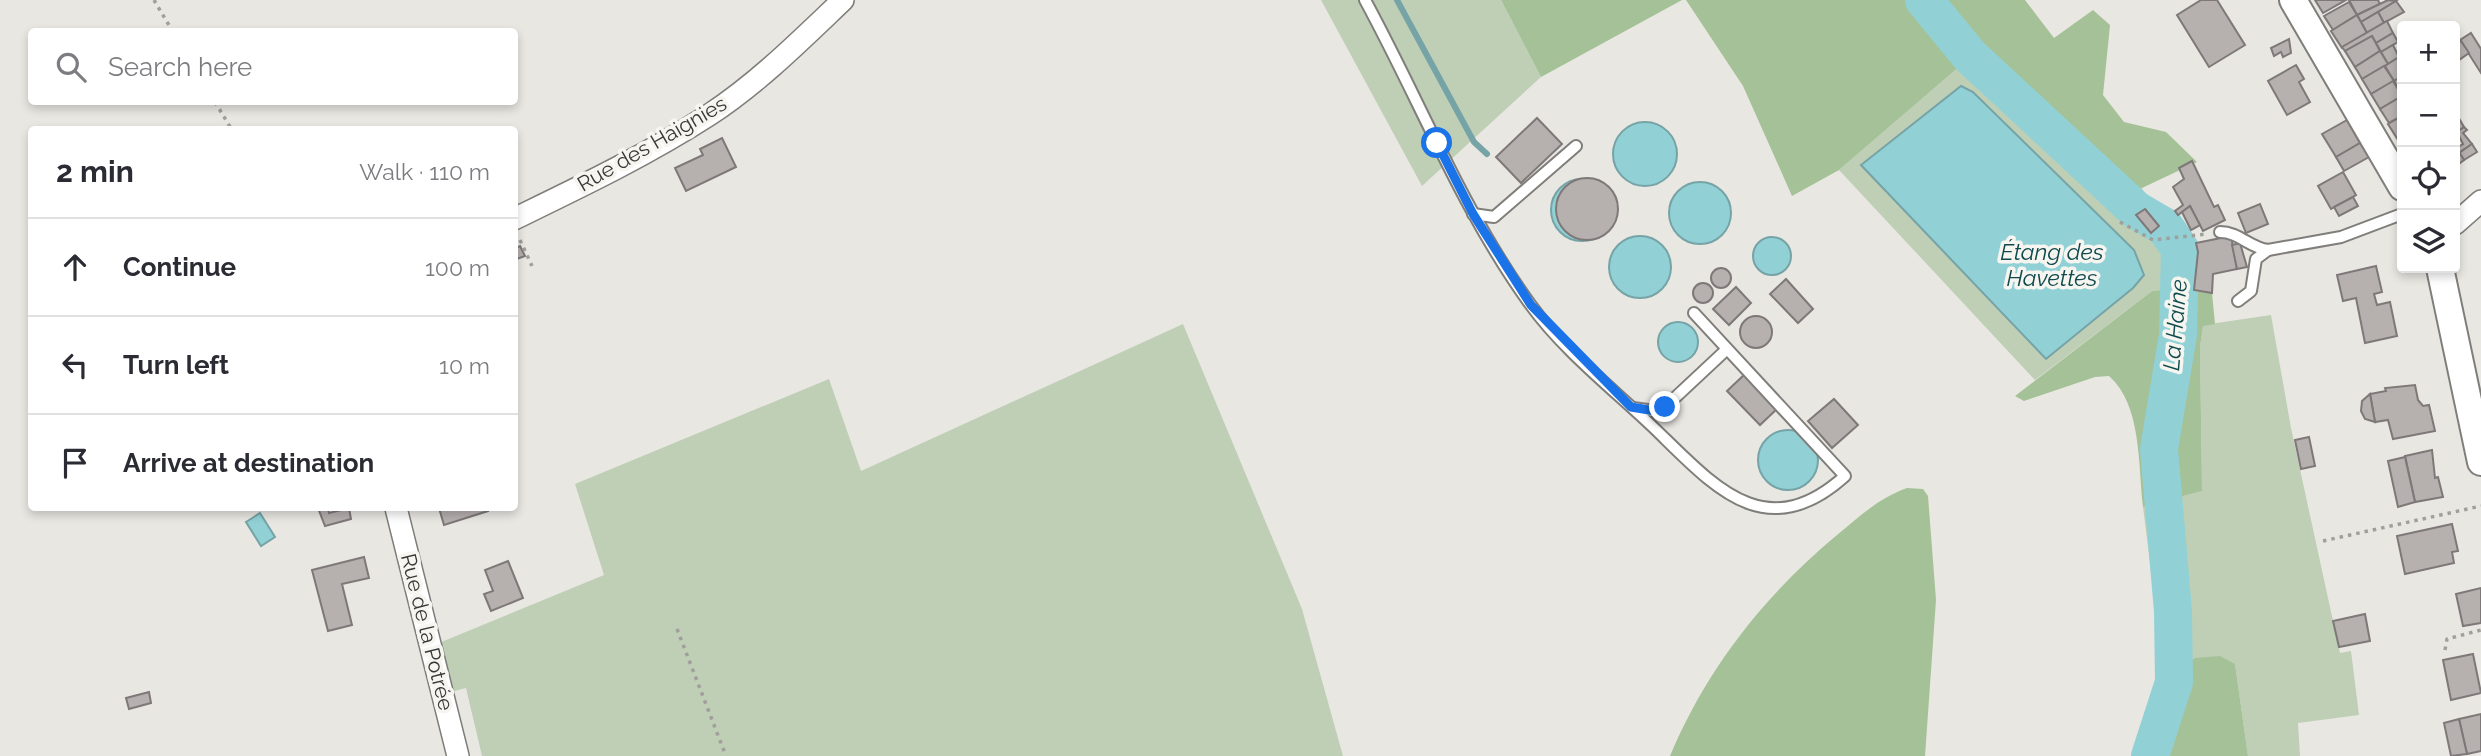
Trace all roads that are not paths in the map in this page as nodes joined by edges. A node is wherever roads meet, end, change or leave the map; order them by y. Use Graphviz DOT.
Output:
graph roads {
  1 [pos="843,0"];
  2 [pos="1366,0"];
  3 [pos="2293,0"];
  4 [pos="1576,146"];
  5 [pos="2397,178"];
  6 [pos="2481,201"];
  7 [pos="1473,214"];
  8 [pos="2397,216"];
  9 [pos="518,217"];
  10 [pos="2460,220"];
  11 [pos="2220,232"];
  12 [pos="2268,250"];
  13 [pos="2441,273"];
  14 [pos="2238,301"];
  15 [pos="1694,313"];
  16 [pos="1726,350"];
  17 [pos="1631,407"];
  18 [pos="2481,462"];
  19 [pos="397,511"];
  20 [pos="458,756"];
  1 -- 9 [label="street, Rue des Haignies"];
  2 -- 7 [label="lane"];
  3 -- 5 [label="street"];
  4 -- 7 [label="lane"];
  6 -- 10 [label="street"];
  7 -- 17 [label="lane"];
  8 -- 12 [label="lane"];
  11 -- 12 [label="lane"];
  12 -- 14 [label="lane"];
  13 -- 18 [label="street"];
  15 -- 16 [label="lane"];
  16 -- 17 [label="lane"];
  16 -- 17 [label="lane"];
  19 -- 20 [label="street, Rue de la Potrée"];
}
